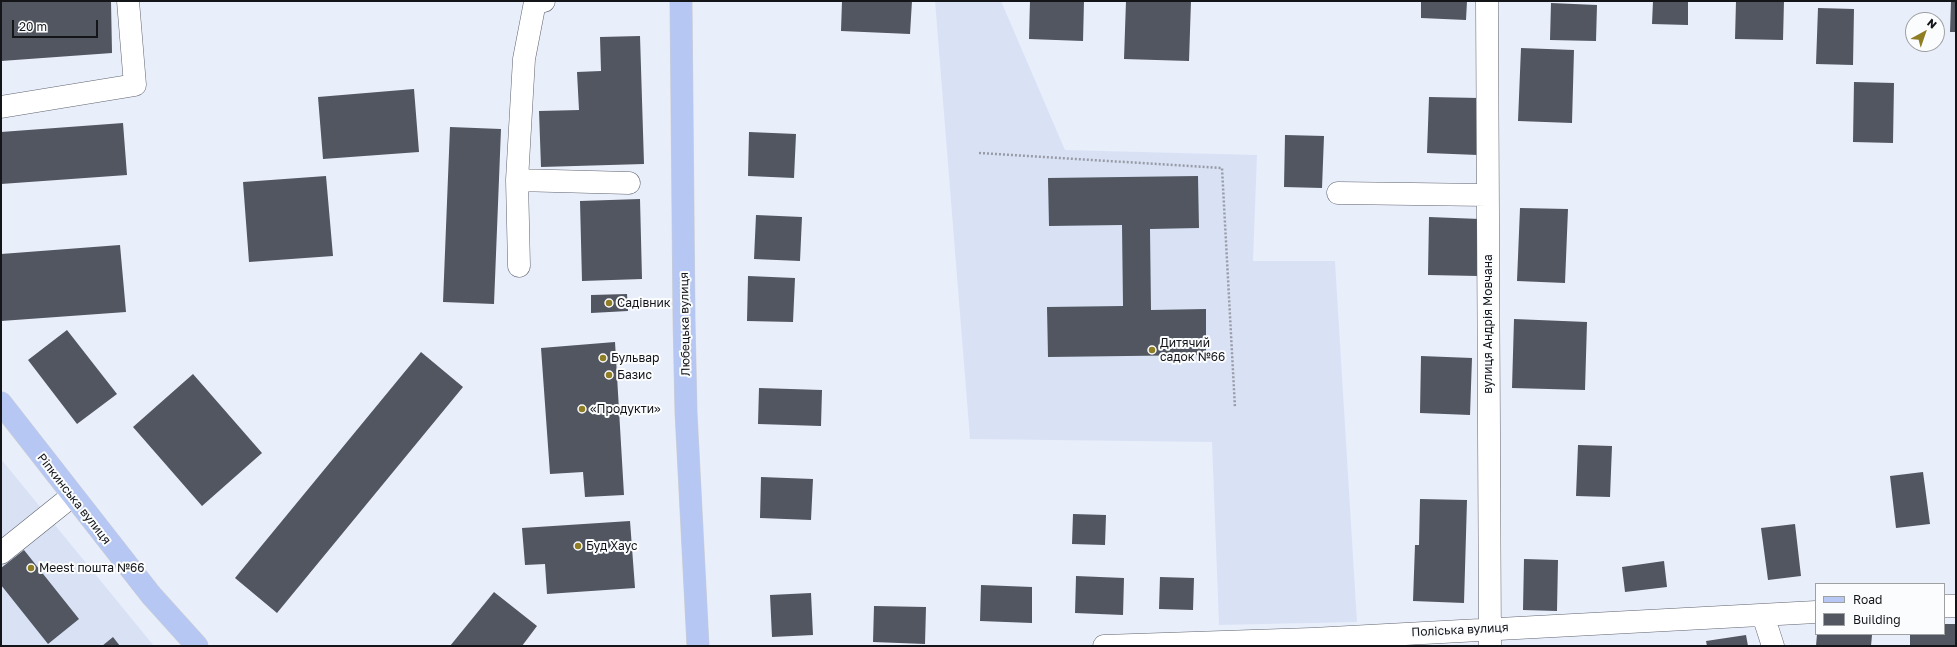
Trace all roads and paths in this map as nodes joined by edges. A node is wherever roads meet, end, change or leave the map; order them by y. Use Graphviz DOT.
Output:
graph roads {
  1 [pos="128,1"];
  2 [pos="544,1"];
  3 [pos="681,1"];
  4 [pos="1487,1"];
  5 [pos="1,107"];
  6 [pos="979,153"];
  7 [pos="517,180"];
  8 [pos="629,183"];
  9 [pos="1338,193"];
  10 [pos="1487,195"];
  11 [pos="519,266"];
  12 [pos="1,403"];
  13 [pos="1235,408"];
  14 [pos="72,496"];
  15 [pos="1,553"];
  16 [pos="1945,606"];
  17 [pos="1956,606"];
  18 [pos="1815,612"];
  19 [pos="1762,615"];
  20 [pos="1489,637"];
  21 [pos="198,646"];
  22 [pos="698,646"];
  23 [pos="1104,646"];
  24 [pos="1773,646"];
  1 -- 5 [label="street"];
  2 -- 7 [label="street"];
  3 -- 22 [label="main road, Любецька вулиця"];
  4 -- 10 [label="street, вулиця Андрія Мовчана"];
  6 -- 13 [label="path"];
  7 -- 8 [label="street"];
  7 -- 11 [label="street"];
  9 -- 10 [label="street"];
  10 -- 20 [label="street, вулиця Андрія Мовчана"];
  12 -- 14 [label="main road, Ріпкинська вулиця"];
  14 -- 15 [label="street"];
  14 -- 21 [label="main road, Ріпкинська вулиця"];
  16 -- 17 [label="street"];
  18 -- 19 [label="street, Поліська вулиця"];
  19 -- 20 [label="street, Поліська вулиця"];
  19 -- 24 [label="street"];
  20 -- 23 [label="street, Поліська вулиця"];
}
